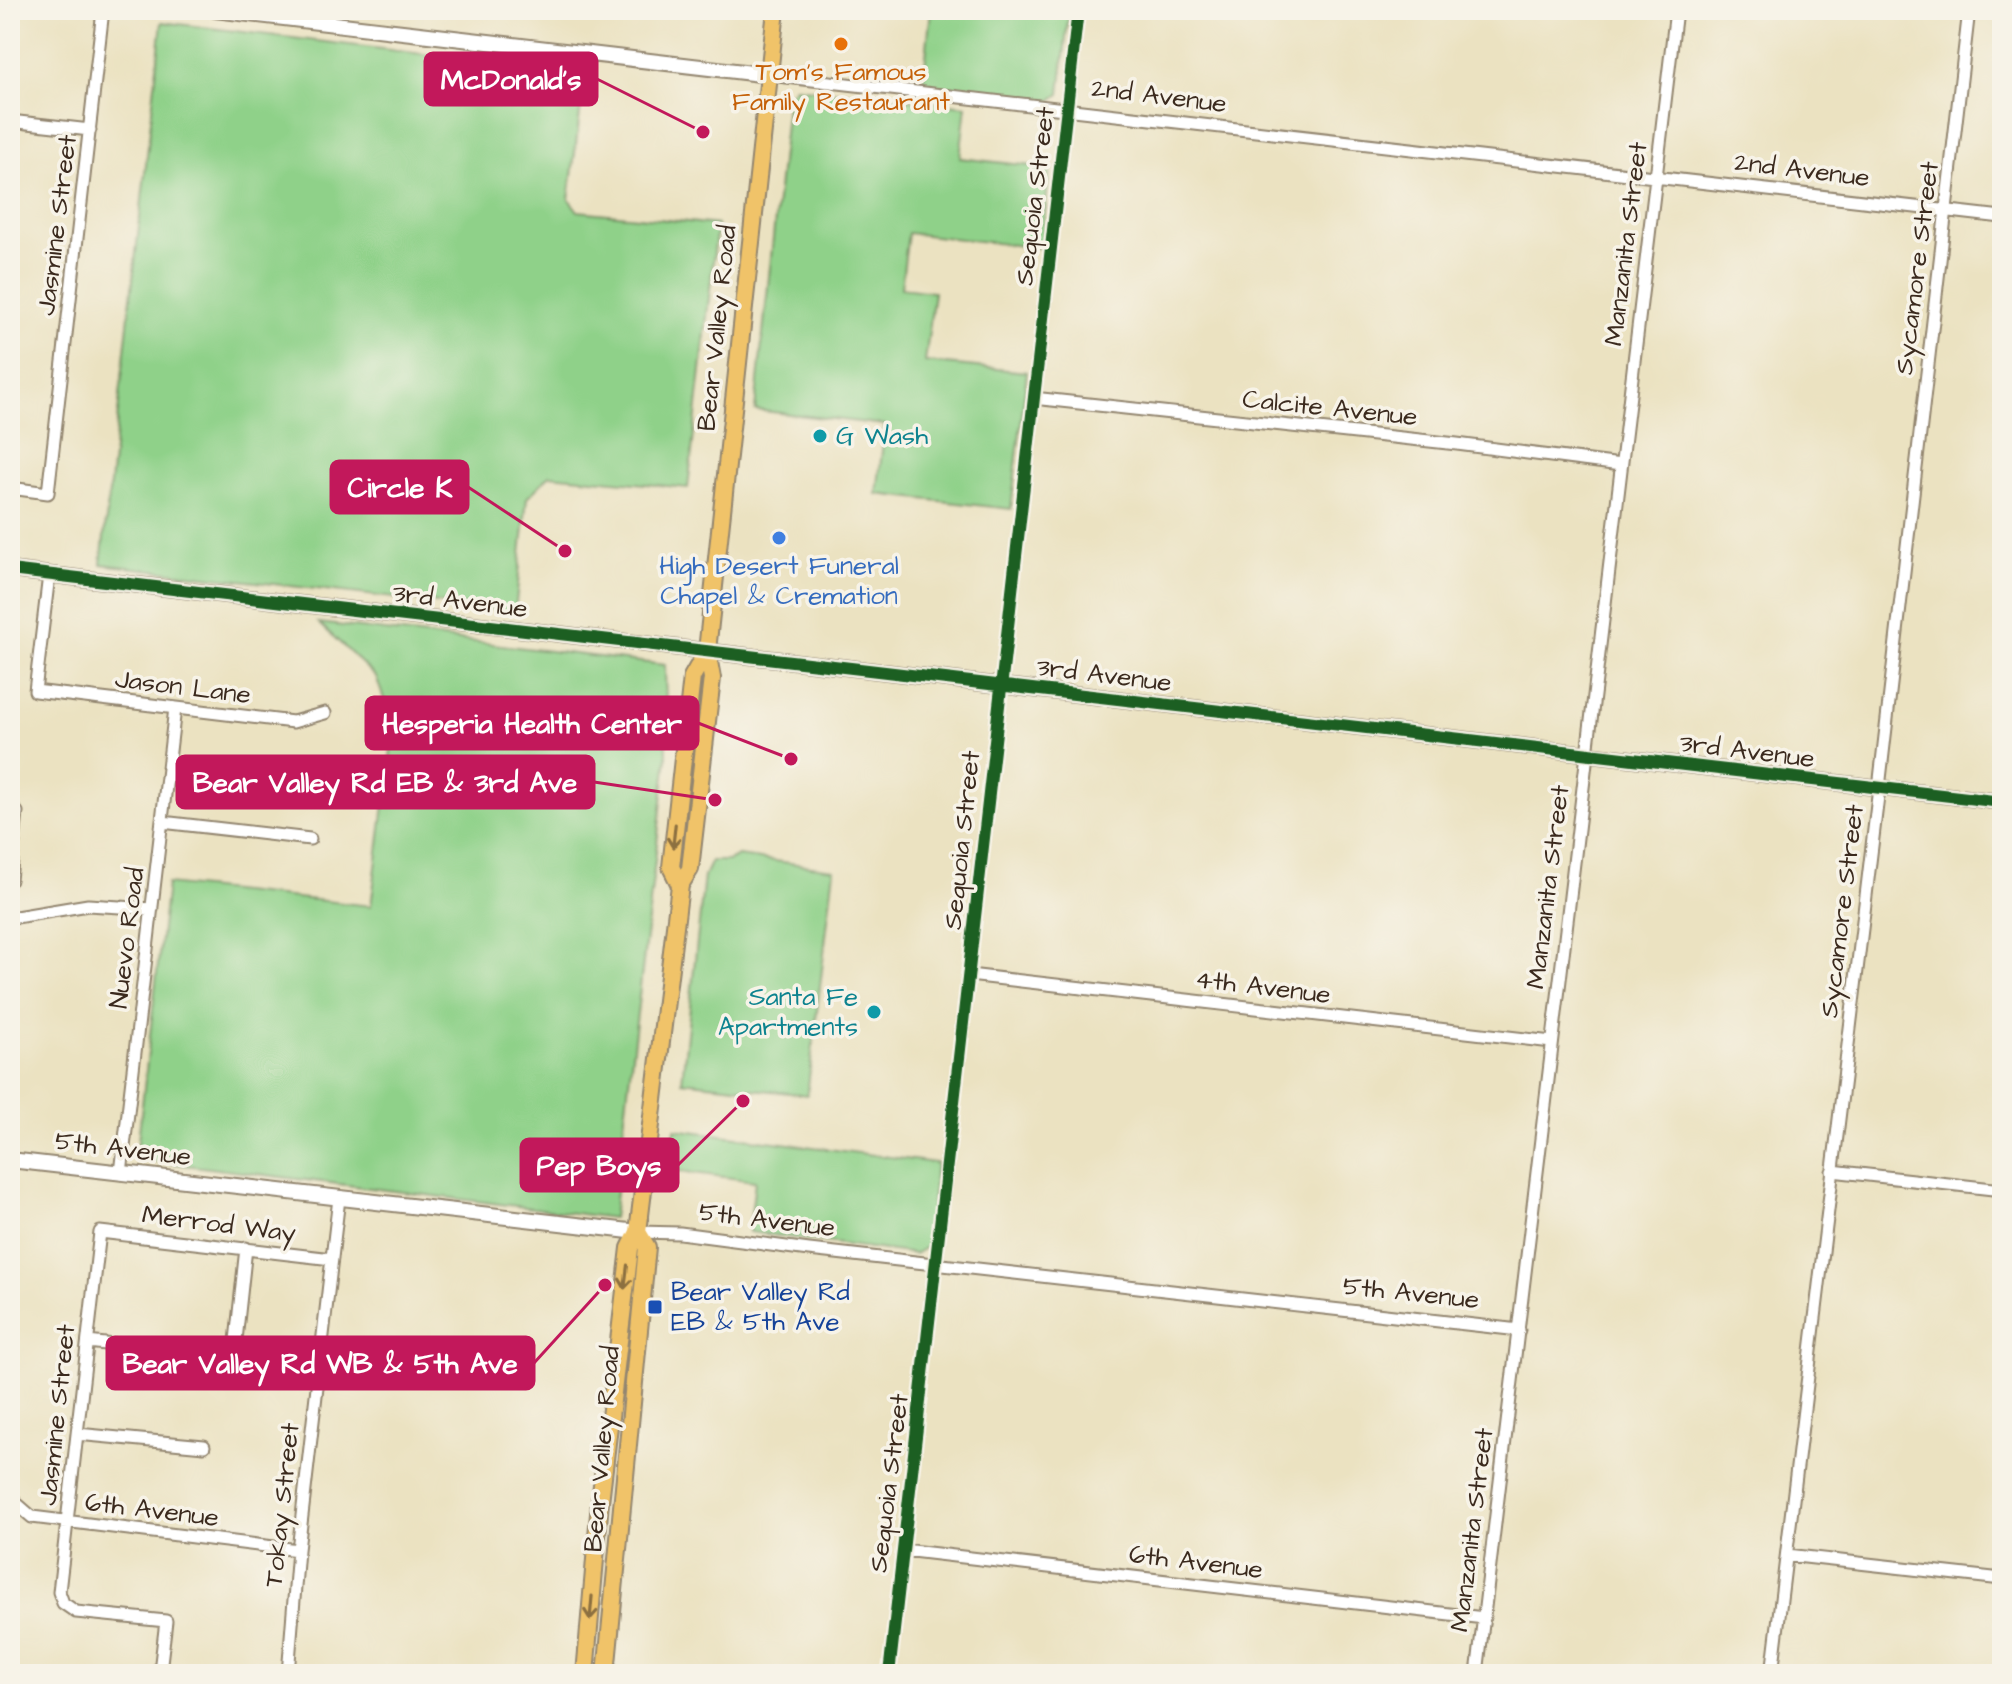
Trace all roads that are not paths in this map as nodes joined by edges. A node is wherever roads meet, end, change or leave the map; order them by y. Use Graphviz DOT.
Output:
graph roads {
  1 [pos="103,10"];
  2 [pos="215,10"];
  3 [pos="776,10"];
  4 [pos="1078,10"];
  5 [pos="1676,10"];
  6 [pos="1969,10"];
  7 [pos="769,75"];
  8 [pos="1067,109"];
  9 [pos="10,121"];
  10 [pos="90,130"];
  11 [pos="1656,177"];
  12 [pos="1945,211"];
  13 [pos="2002,217"];
  14 [pos="1033,398"];
  15 [pos="1621,465"];
  16 [pos="10,488"];
  17 [pos="10,570"];
  18 [pos="49,575"];
  19 [pos="707,651"];
  20 [pos="1001,685"];
  21 [pos="175,708"];
  22 [pos="325,713"];
  23 [pos="1587,755"];
  24 [pos="1879,788"];
  25 [pos="2002,802"];
  26 [pos="13,812"];
  27 [pos="162,822"];
  28 [pos="310,839"];
  29 [pos="10,880"];
  30 [pos="152,909"];
  31 [pos="10,918"];
  32 [pos="969,975"];
  33 [pos="1552,1042"];
  34 [pos="10,1160"];
  35 [pos="1832,1171"];
  36 [pos="121,1173"];
  37 [pos="2002,1190"];
  38 [pos="339,1198"];
  39 [pos="100,1232"];
  40 [pos="638,1232"];
  41 [pos="246,1248"];
  42 [pos="332,1259"];
  43 [pos="936,1264"];
  44 [pos="1519,1330"];
  45 [pos="88,1342"];
  46 [pos="77,1434"];
  47 [pos="204,1446"];
  48 [pos="10,1494"];
  49 [pos="600,1502"];
  50 [pos="68,1521"];
  51 [pos="298,1550"];
  52 [pos="903,1550"];
  53 [pos="1787,1555"];
  54 [pos="2002,1579"];
  55 [pos="611,1618"];
  56 [pos="1484,1618"];
  57 [pos="183,1674"];
  58 [pos="288,1674"];
  59 [pos="585,1674"];
  60 [pos="606,1674"];
  61 [pos="889,1674"];
  62 [pos="1477,1674"];
  63 [pos="1772,1674"];
  1 -- 10 [label="street, Jasmine Street"];
  2 -- 7 [label="street, 2nd Avenue"];
  3 -- 7 [label="main road, Bear Valley Road"];
  4 -- 8 [label="street, Sequoia Street"];
  5 -- 11 [label="street, Manzanita Street"];
  6 -- 12 [label="street, Sycamore Street"];
  7 -- 8 [label="street, 2nd Avenue"];
  7 -- 19 [label="main road, Bear Valley Road"];
  8 -- 11 [label="street, 2nd Avenue"];
  8 -- 14 [label="street, Sequoia Street"];
  9 -- 10 [label="street"];
  10 -- 16 [label="street, Jasmine Street"];
  11 -- 12 [label="street, 2nd Avenue"];
  11 -- 15 [label="street, Manzanita Street"];
  12 -- 13 [label="street, 2nd Avenue"];
  12 -- 24 [label="street, Sycamore Street"];
  14 -- 15 [label="street, Calcite Avenue"];
  14 -- 20 [label="street, Sequoia Street"];
  15 -- 23 [label="street, Manzanita Street"];
  17 -- 18 [label="street, 3rd Avenue"];
  18 -- 19 [label="street, 3rd Avenue"];
  18 -- 21 [label="street, Jason Lane"];
  19 -- 20 [label="street, 3rd Avenue"];
  19 -- 40 [label="main road, Bear Valley Road"];
  20 -- 23 [label="street, 3rd Avenue"];
  20 -- 32 [label="street, Sequoia Street"];
  21 -- 22 [label="street, Jason Lane"];
  21 -- 27 [label="street, Nuevo Road"];
  23 -- 24 [label="street, 3rd Avenue"];
  23 -- 33 [label="street, Manzanita Street"];
  24 -- 25 [label="street, 3rd Avenue"];
  24 -- 35 [label="street, Sycamore Street"];
  26 -- 29 [label="street"];
  27 -- 28 [label="street"];
  27 -- 30 [label="street, Nuevo Road"];
  30 -- 31 [label="street"];
  30 -- 36 [label="street, Nuevo Road"];
  32 -- 33 [label="street, 4th Avenue"];
  32 -- 43 [label="street, Sequoia Street"];
  33 -- 44 [label="street, Manzanita Street"];
  34 -- 36 [label="street, 5th Avenue"];
  35 -- 37 [label="street"];
  35 -- 53 [label="street, Sycamore Street"];
  36 -- 38 [label="street, 5th Avenue"];
  38 -- 40 [label="street, 5th Avenue"];
  38 -- 42 [label="street, Tokay Street"];
  39 -- 41 [label="street, Merrod Way"];
  39 -- 45 [label="street, Jasmine Street"];
  40 -- 43 [label="street, 5th Avenue"];
  40 -- 49 [label="main road, Bear Valley Road, one-way"];
  40 -- 55 [label="main road, Bear Valley Road"];
  41 -- 42 [label="street, Merrod Way"];
  41 -- 45 [label="street"];
  42 -- 51 [label="street, Tokay Street"];
  43 -- 44 [label="street, 5th Avenue"];
  43 -- 52 [label="street, Sequoia Street"];
  44 -- 56 [label="street, Manzanita Street"];
  45 -- 46 [label="street, Jasmine Street"];
  46 -- 47 [label="street"];
  46 -- 50 [label="street, Jasmine Street"];
  48 -- 50 [label="street, 6th Avenue"];
  49 -- 55 [label="main road"];
  49 -- 59 [label="main road, Bear Valley Road, one-way"];
  50 -- 51 [label="street, 6th Avenue"];
  50 -- 57 [label="street, Jasmine Street"];
  51 -- 58 [label="street, Tokay Street"];
  52 -- 56 [label="street, 6th Avenue"];
  52 -- 61 [label="street, Sequoia Street"];
  53 -- 54 [label="street"];
  53 -- 63 [label="street, Sycamore Street"];
  55 -- 60 [label="main road, Bear Valley Road"];
  56 -- 62 [label="street, Manzanita Street"];
}
